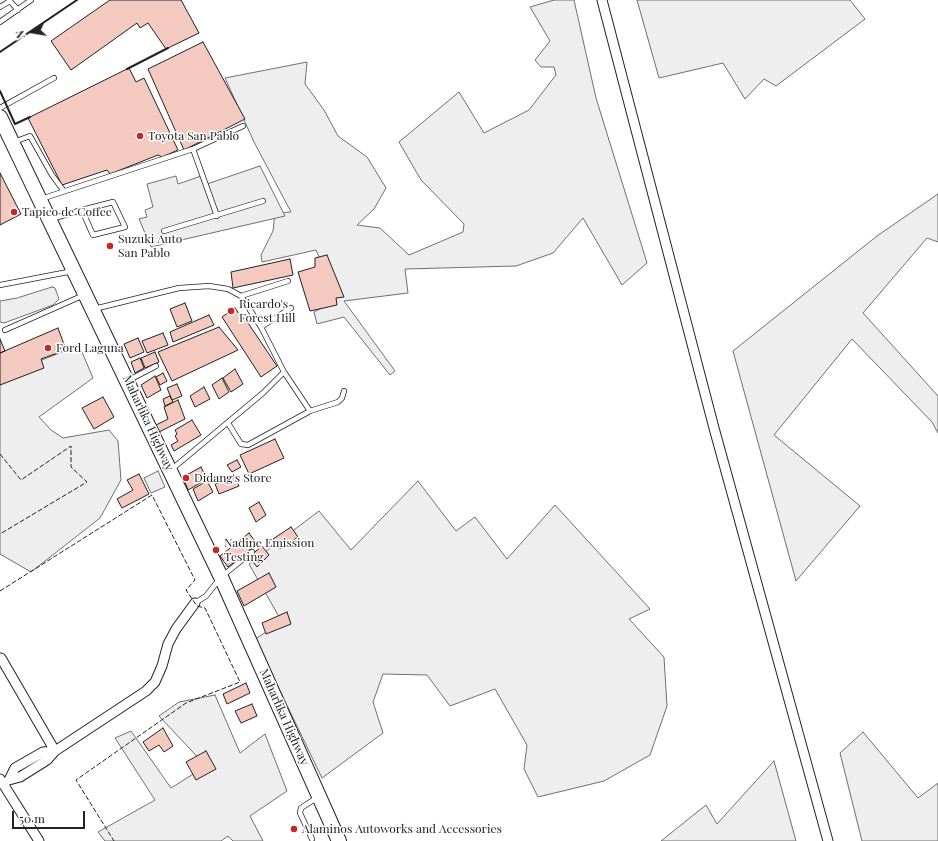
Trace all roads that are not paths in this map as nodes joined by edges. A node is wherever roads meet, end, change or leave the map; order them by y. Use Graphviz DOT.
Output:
graph roads {
  1 [pos="10,0"];
  2 [pos="31,0"];
  3 [pos="602,0"];
  4 [pos="0,7"];
  5 [pos="18,10"];
  6 [pos="0,22"];
  7 [pos="54,78"];
  8 [pos="0,108"];
  9 [pos="1,124"];
  10 [pos="243,126"];
  11 [pos="12,142"];
  12 [pos="193,149"];
  13 [pos="63,190"];
  14 [pos="40,200"];
  15 [pos="263,201"];
  16 [pos="82,210"];
  17 [pos="217,216"];
  18 [pos="49,220"];
  19 [pos="164,232"];
  20 [pos="74,271"];
  21 [pos="288,281"];
  22 [pos="0,284"];
  23 [pos="86,294"];
  24 [pos="241,296"];
  25 [pos="291,308"];
  26 [pos="93,309"];
  27 [pos="261,327"];
  28 [pos="5,330"];
  29 [pos="156,366"];
  30 [pos="284,372"];
  31 [pos="127,380"];
  32 [pos="344,391"];
  33 [pos="310,411"];
  34 [pos="228,423"];
  35 [pos="170,470"];
  36 [pos="252,552"];
  37 [pos="221,577"];
  38 [pos="195,603"];
  39 [pos="0,658"];
  40 [pos="55,751"];
  41 [pos="3,782"];
  42 [pos="320,797"];
  43 [pos="312,839"];
  44 [pos="39,841"];
  45 [pos="339,841"];
  46 [pos="828,841"];
  1 -- 4 [label="lane"];
  1 -- 5 [label="lane"];
  2 -- 5 [label="lane"];
  3 -- 46 [label="street"];
  5 -- 6 [label="lane"];
  7 -- 8 [label="lane"];
  9 -- 11 [label="main road, Maharlika Highway"];
  10 -- 12 [label="lane"];
  11 -- 13 [label="lane"];
  11 -- 14 [label="main road, Maharlika Highway"];
  12 -- 13 [label="lane"];
  12 -- 17 [label="lane"];
  13 -- 14 [label="lane"];
  14 -- 18 [label="main road, Maharlika Highway"];
  15 -- 17 [label="lane"];
  16 -- 16 [label="lane"];
  16 -- 18 [label="lane"];
  17 -- 19 [label="lane"];
  18 -- 20 [label="main road, Maharlika Highway"];
  20 -- 22 [label="lane"];
  20 -- 23 [label="main road, Maharlika Highway"];
  21 -- 24 [label="lane"];
  23 -- 26 [label="main road, Maharlika Highway"];
  23 -- 28 [label="lane"];
  24 -- 26 [label="lane"];
  24 -- 27 [label="lane"];
  25 -- 27 [label="lane"];
  26 -- 31 [label="main road, Maharlika Highway"];
  27 -- 30 [label="lane"];
  29 -- 31 [label="lane"];
  30 -- 33 [label="lane"];
  30 -- 34 [label="lane"];
  31 -- 35 [label="main road, Maharlika Highway"];
  32 -- 33 [label="lane"];
  33 -- 34 [label="lane"];
  34 -- 35 [label="lane"];
  35 -- 37 [label="main road, Maharlika Highway"];
  36 -- 37 [label="lane"];
  37 -- 38 [label="lane"];
  37 -- 42 [label="main road, Maharlika Highway"];
  38 -- 40 [label="street"];
  39 -- 40 [label="street"];
  40 -- 41 [label="street"];
  41 -- 44 [label="street"];
  42 -- 43 [label="lane"];
  42 -- 45 [label="main road, Maharlika Highway"];
}
